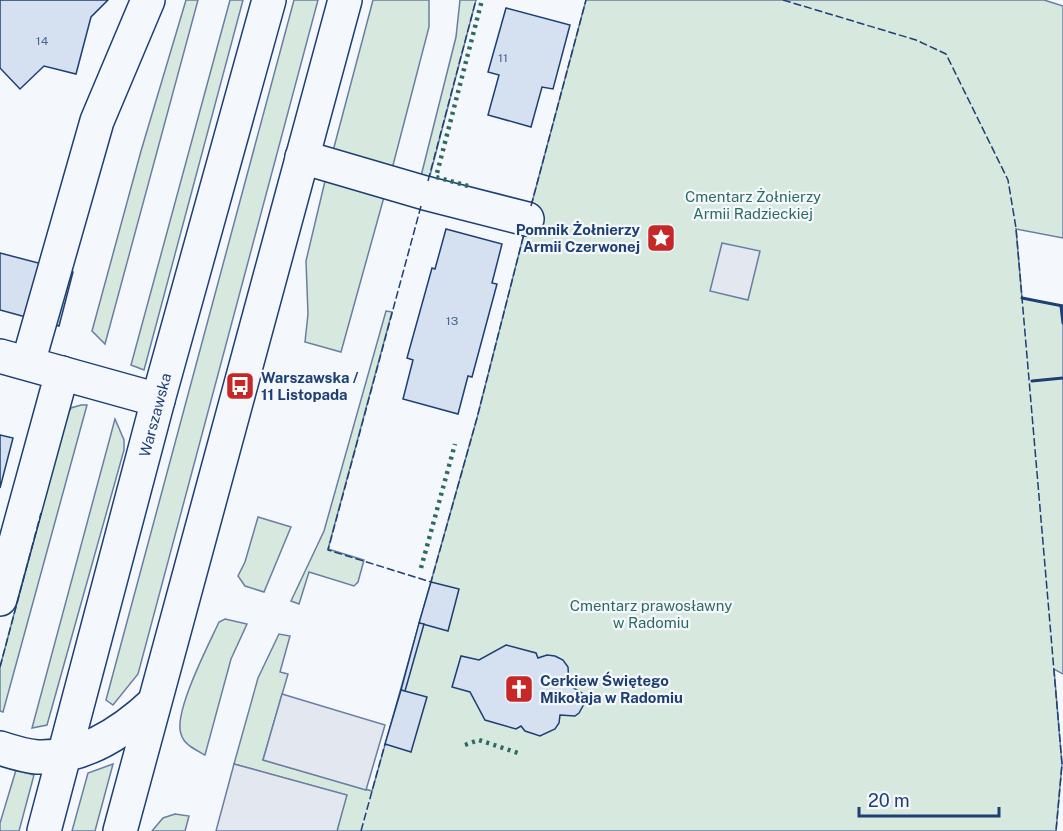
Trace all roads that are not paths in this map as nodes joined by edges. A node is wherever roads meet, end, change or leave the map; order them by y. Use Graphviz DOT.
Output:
graph roads {
  1 [pos="148,0"];
  2 [pos="269,0"];
  3 [pos="345,0"];
  4 [pos="302,157"];
  5 [pos="528,219"];
  6 [pos="14,360"];
  7 [pos="62,373"];
  8 [pos="158,400"];
  9 [pos="0,599"];
  10 [pos="154,703"];
  11 [pos="0,748"];
  12 [pos="64,754"];
  13 [pos="44,831"];
  14 [pos="120,831"];
  1 -- 6 [label="main road"];
  2 -- 8 [label="main road, Warszawska"];
  3 -- 4 [label="main road"];
  4 -- 5 [label="main road"];
  4 -- 10 [label="main road"];
  6 -- 7 [label="main road"];
  7 -- 8 [label="main road"];
  7 -- 9 [label="main road"];
  8 -- 12 [label="main road, Warszawska"];
  10 -- 12 [label="main road"];
  10 -- 14 [label="main road"];
  11 -- 12 [label="main road"];
  12 -- 13 [label="main road, Warszawska"];
}
